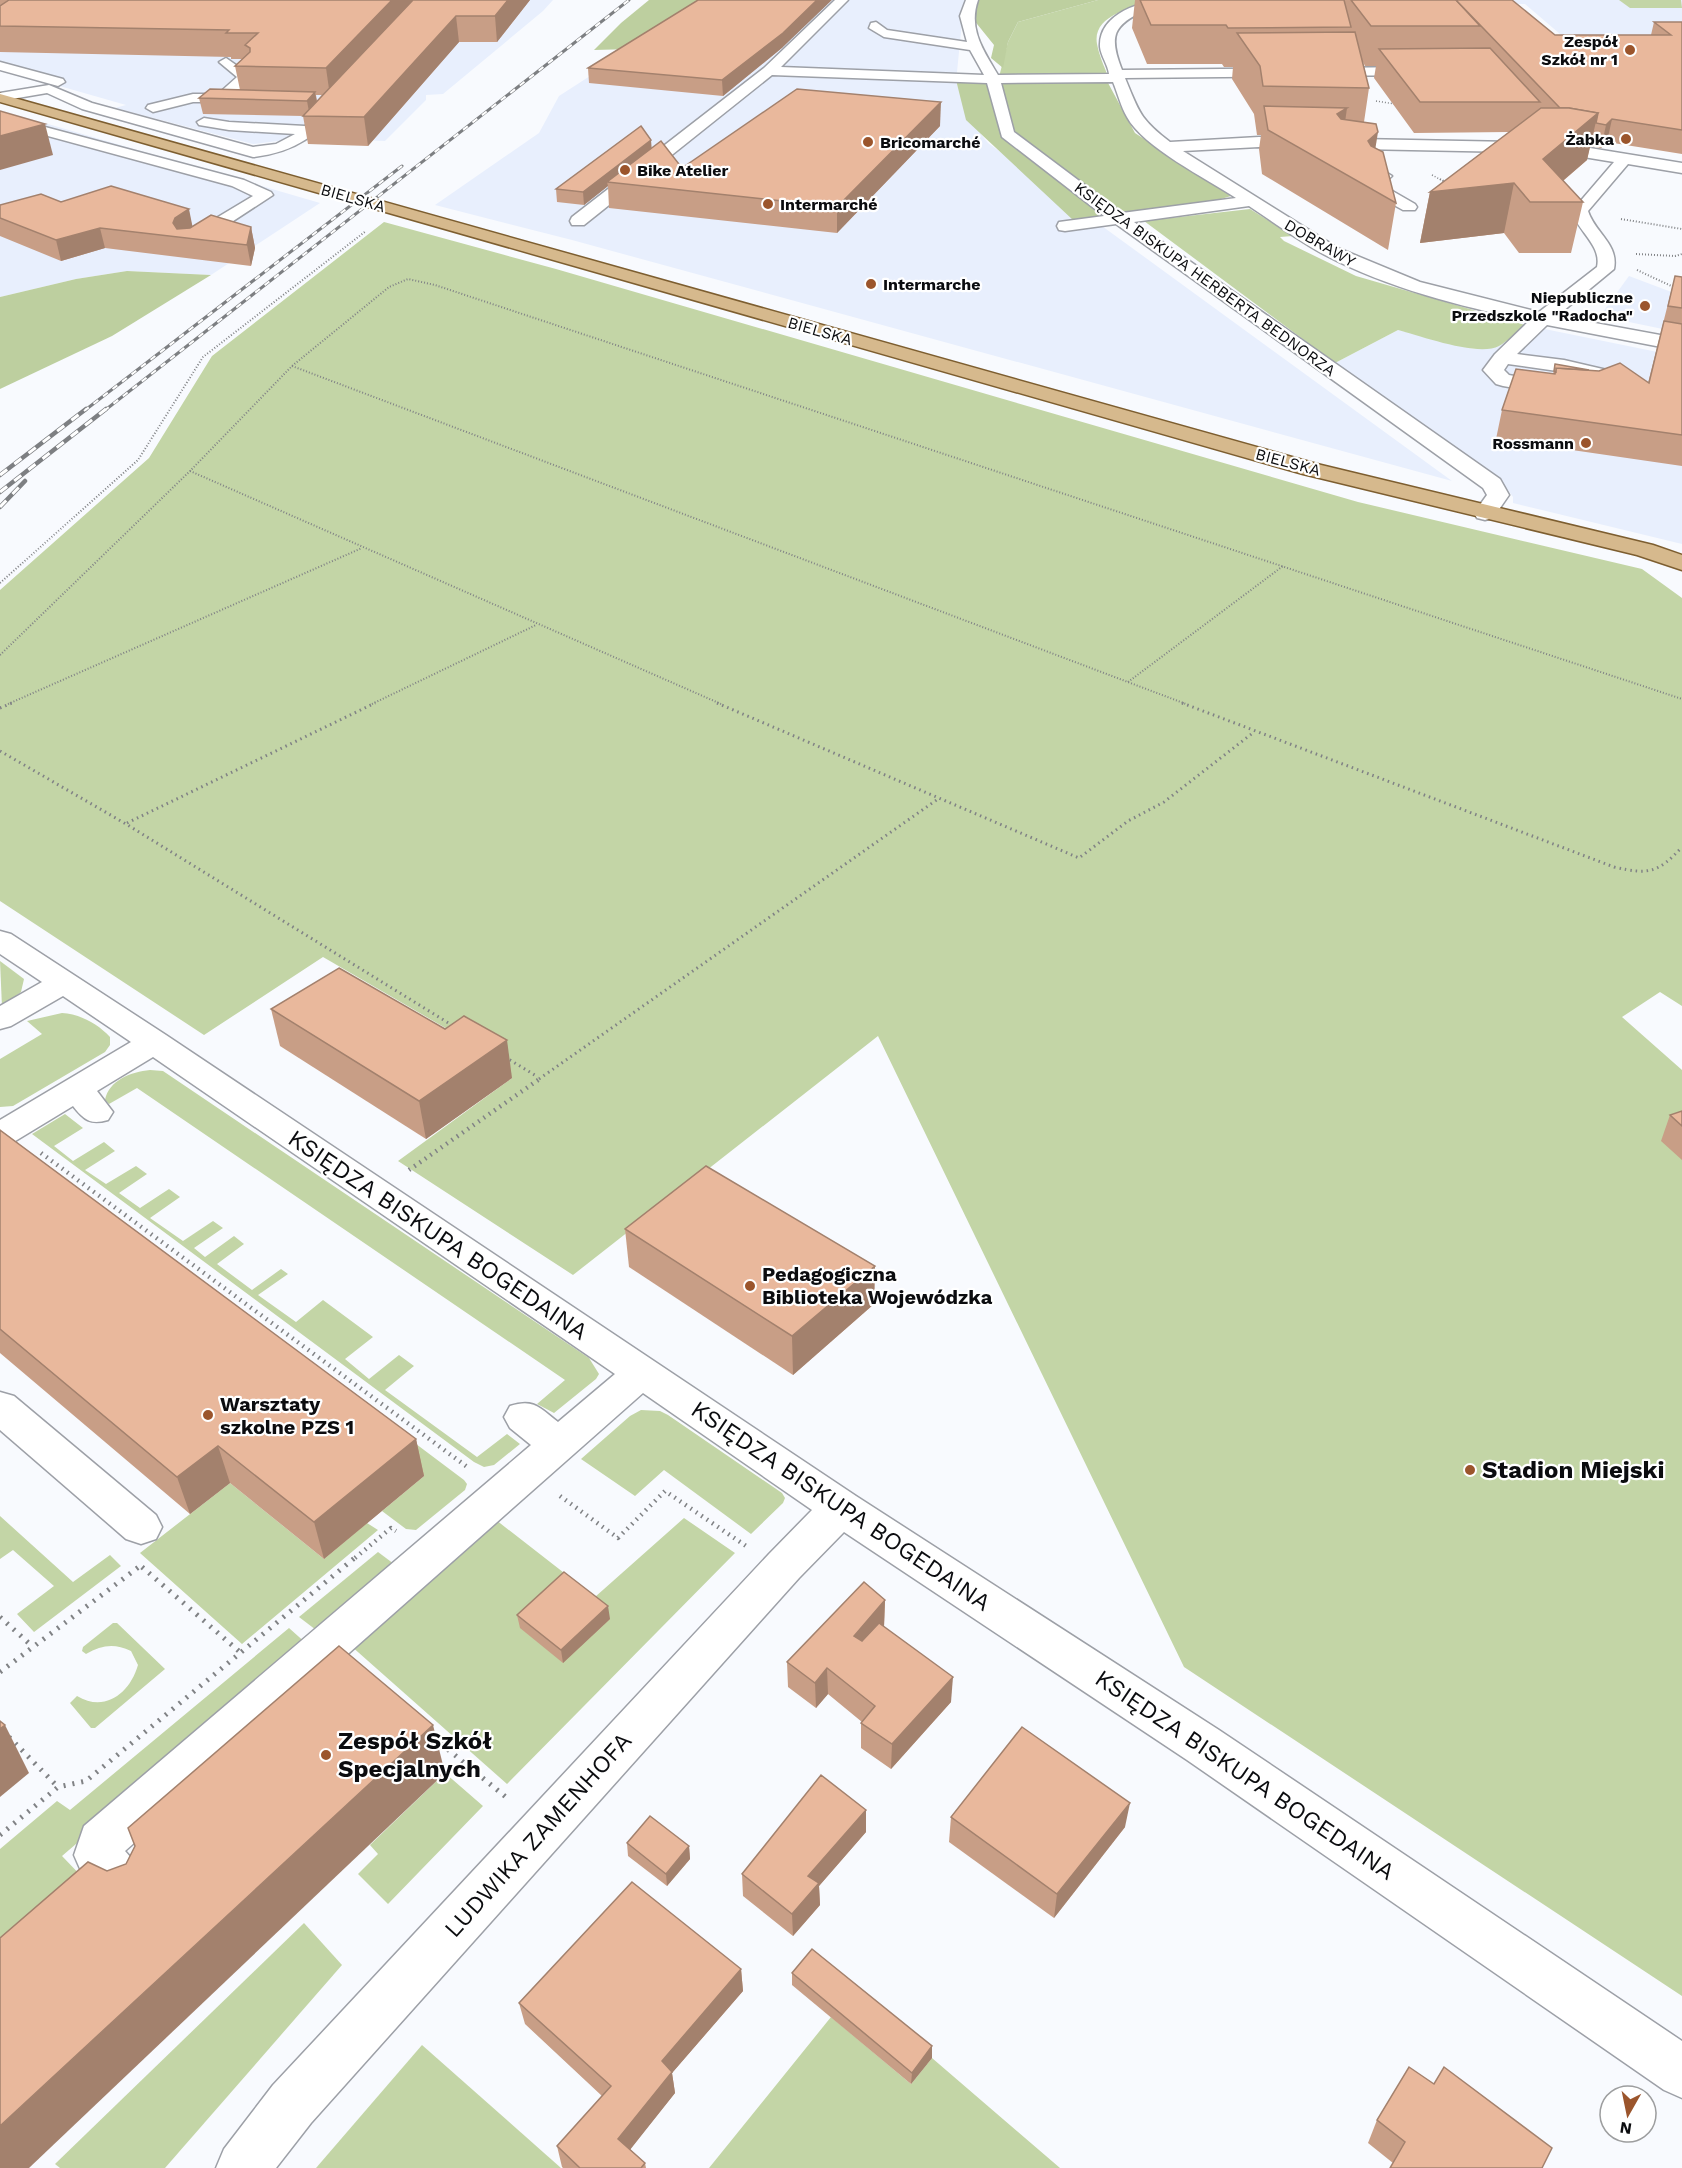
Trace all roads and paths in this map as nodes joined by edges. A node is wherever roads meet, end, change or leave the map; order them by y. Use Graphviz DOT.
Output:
graph roads {
  1 [pos="842,0"];
  2 [pos="972,0"];
  3 [pos="1161,0"];
  4 [pos="876,26"];
  5 [pos="975,47"];
  6 [pos="226,62"];
  7 [pos="46,63"];
  8 [pos="0,66"];
  9 [pos="769,71"];
  10 [pos="1436,71"];
  11 [pos="22,72"];
  12 [pos="1302,72"];
  13 [pos="1117,76"];
  14 [pos="993,78"];
  15 [pos="87,90"];
  16 [pos="1317,94"];
  17 [pos="0,98"];
  18 [pos="222,99"];
  19 [pos="256,100"];
  20 [pos="313,101"];
  21 [pos="1402,105"];
  22 [pos="0,118"];
  23 [pos="1338,127"];
  24 [pos="305,134"];
  25 [pos="1552,140"];
  26 [pos="1349,144"];
  27 [pos="1373,145"];
  28 [pos="1167,147"];
  29 [pos="1625,158"];
  30 [pos="1248,159"];
  31 [pos="1659,164"];
  32 [pos="1234,168"];
  33 [pos="1682,168"];
  34 [pos="1209,175"];
  35 [pos="1455,187"];
  36 [pos="1252,201"];
  37 [pos="1408,207"];
  38 [pos="1581,211"];
  39 [pos="1119,219"];
  40 [pos="578,221"];
  41 [pos="372,226"];
  42 [pos="1065,226"];
  43 [pos="1682,229"];
  44 [pos="187,243"];
  45 [pos="1634,254"];
  46 [pos="1682,254"];
  47 [pos="1628,266"];
  48 [pos="1682,291"];
  49 [pos="1545,318"];
  50 [pos="1682,345"];
  51 [pos="1502,358"];
  52 [pos="292,366"];
  53 [pos="1571,390"];
  54 [pos="1592,391"];
  55 [pos="190,471"];
  56 [pos="1485,513"];
  57 [pos="363,548"];
  58 [pos="1645,550"];
  59 [pos="1682,555"];
  60 [pos="1682,563"];
  61 [pos="1284,566"];
  62 [pos="0,583"];
  63 [pos="536,624"];
  64 [pos="0,655"];
  65 [pos="1128,683"];
  66 [pos="1682,699"];
  67 [pos="0,708"];
  68 [pos="1255,732"];
  69 [pos="0,751"];
  70 [pos="939,799"];
  71 [pos="126,824"];
  72 [pos="1682,847"];
  73 [pos="0,940"];
  74 [pos="65,982"];
  75 [pos="0,1019"];
  76 [pos="458,1028"];
  77 [pos="155,1042"];
  78 [pos="498,1053"];
  79 [pos="538,1077"];
  80 [pos="4,1132"];
  81 [pos="375,1191"];
  82 [pos="641,1373"];
  83 [pos="0,1407"];
  84 [pos="524,1417"];
  85 [pos="559,1445"];
  86 [pos="475,1473"];
  87 [pos="526,1474"];
  88 [pos="841,1508"];
  89 [pos="139,1551"];
  90 [pos="784,1566"];
  91 [pos="0,1617"];
  92 [pos="33,1647"];
  93 [pos="241,1653"];
  94 [pos="0,1672"];
  95 [pos="425,1731"];
  96 [pos="0,1741"];
  97 [pos="58,1787"];
  98 [pos="507,1798"];
  99 [pos="130,1892"];
  100 [pos="1682,2072"];
  101 [pos="243,2168"];
  1 -- 9 [label="street"];
  2 -- 5 [label="street, KSIĘDZA BISKUPA HERBERTA BEDNORZA"];
  3 -- 13 [label="street, DOBRAWY"];
  4 -- 5 [label="street"];
  5 -- 14 [label="street, KSIĘDZA BISKUPA HERBERTA BEDNORZA"];
  6 -- 18 [label="street"];
  7 -- 11 [label="street"];
  8 -- 11 [label="street"];
  9 -- 14 [label="street"];
  9 -- 40 [label="street"];
  10 -- 12 [label="street"];
  11 -- 15 [label="street"];
  12 -- 13 [label="street"];
  12 -- 16 [label="street"];
  13 -- 14 [label="street"];
  13 -- 28 [label="street, DOBRAWY"];
  14 -- 39 [label="street, KSIĘDZA BISKUPA HERBERTA BEDNORZA"];
  16 -- 21 [label="path"];
  17 -- 24 [label="street"];
  17 -- 56 [label="main road, BIELSKA"];
  18 -- 19 [label="street"];
  18 -- 24 [label="street"];
  20 -- 24 [label="street"];
  22 -- 44 [label="street"];
  23 -- 26 [label="street"];
  25 -- 27 [label="street"];
  25 -- 29 [label="street"];
  25 -- 31 [label="street"];
  26 -- 27 [label="street"];
  26 -- 28 [label="street"];
  27 -- 35 [label="path"];
  28 -- 34 [label="street, DOBRAWY"];
  29 -- 31 [label="street"];
  29 -- 38 [label="street"];
  30 -- 37 [label="street"];
  31 -- 33 [label="street"];
  32 -- 34 [label="street"];
  34 -- 36 [label="street, DOBRAWY"];
  36 -- 39 [label="street"];
  36 -- 49 [label="street, DOBRAWY"];
  38 -- 43 [label="path"];
  38 -- 49 [label="street"];
  39 -- 42 [label="street"];
  39 -- 56 [label="street, KSIĘDZA BISKUPA HERBERTA BEDNORZA"];
  41 -- 62 [label="path"];
  45 -- 46 [label="path"];
  47 -- 48 [label="path"];
  49 -- 50 [label="street, DOBRAWY"];
  49 -- 51 [label="street"];
  51 -- 53 [label="street"];
  51 -- 54 [label="street"];
  52 -- 55 [label="path"];
  52 -- 61 [label="path"];
  52 -- 65 [label="path"];
  55 -- 57 [label="path"];
  55 -- 64 [label="path"];
  56 -- 58 [label="main road, BIELSKA"];
  57 -- 63 [label="path"];
  57 -- 67 [label="path"];
  58 -- 59 [label="main road, BIELSKA"];
  58 -- 60 [label="main road, BIELSKA"];
  61 -- 65 [label="path"];
  61 -- 66 [label="path"];
  63 -- 70 [label="path"];
  63 -- 71 [label="path"];
  65 -- 68 [label="path"];
  68 -- 70 [label="path"];
  68 -- 72 [label="path"];
  69 -- 71 [label="path"];
  70 -- 79 [label="path"];
  71 -- 76 [label="path"];
  73 -- 74 [label="street, KSIĘDZA BISKUPA BOGEDAINA"];
  74 -- 75 [label="street"];
  74 -- 77 [label="street, KSIĘDZA BISKUPA BOGEDAINA"];
  77 -- 80 [label="street"];
  77 -- 81 [label="street, KSIĘDZA BISKUPA BOGEDAINA"];
  78 -- 79 [label="path"];
  79 -- 81 [label="path"];
  80 -- 86 [label="path"];
  81 -- 82 [label="street, KSIĘDZA BISKUPA BOGEDAINA"];
  82 -- 85 [label="street"];
  82 -- 88 [label="street, KSIĘDZA BISKUPA BOGEDAINA"];
  83 -- 89 [label="street"];
  84 -- 85 [label="street"];
  85 -- 87 [label="street"];
  87 -- 90 [label="path"];
  87 -- 99 [label="street"];
  88 -- 90 [label="street, LUDWIKA ZAMENHOFA"];
  88 -- 100 [label="street, KSIĘDZA BISKUPA BOGEDAINA"];
  89 -- 92 [label="path"];
  89 -- 93 [label="path"];
  90 -- 101 [label="street, LUDWIKA ZAMENHOFA"];
  91 -- 92 [label="path"];
  92 -- 94 [label="path"];
  95 -- 98 [label="path"];
  96 -- 97 [label="path"];
}
